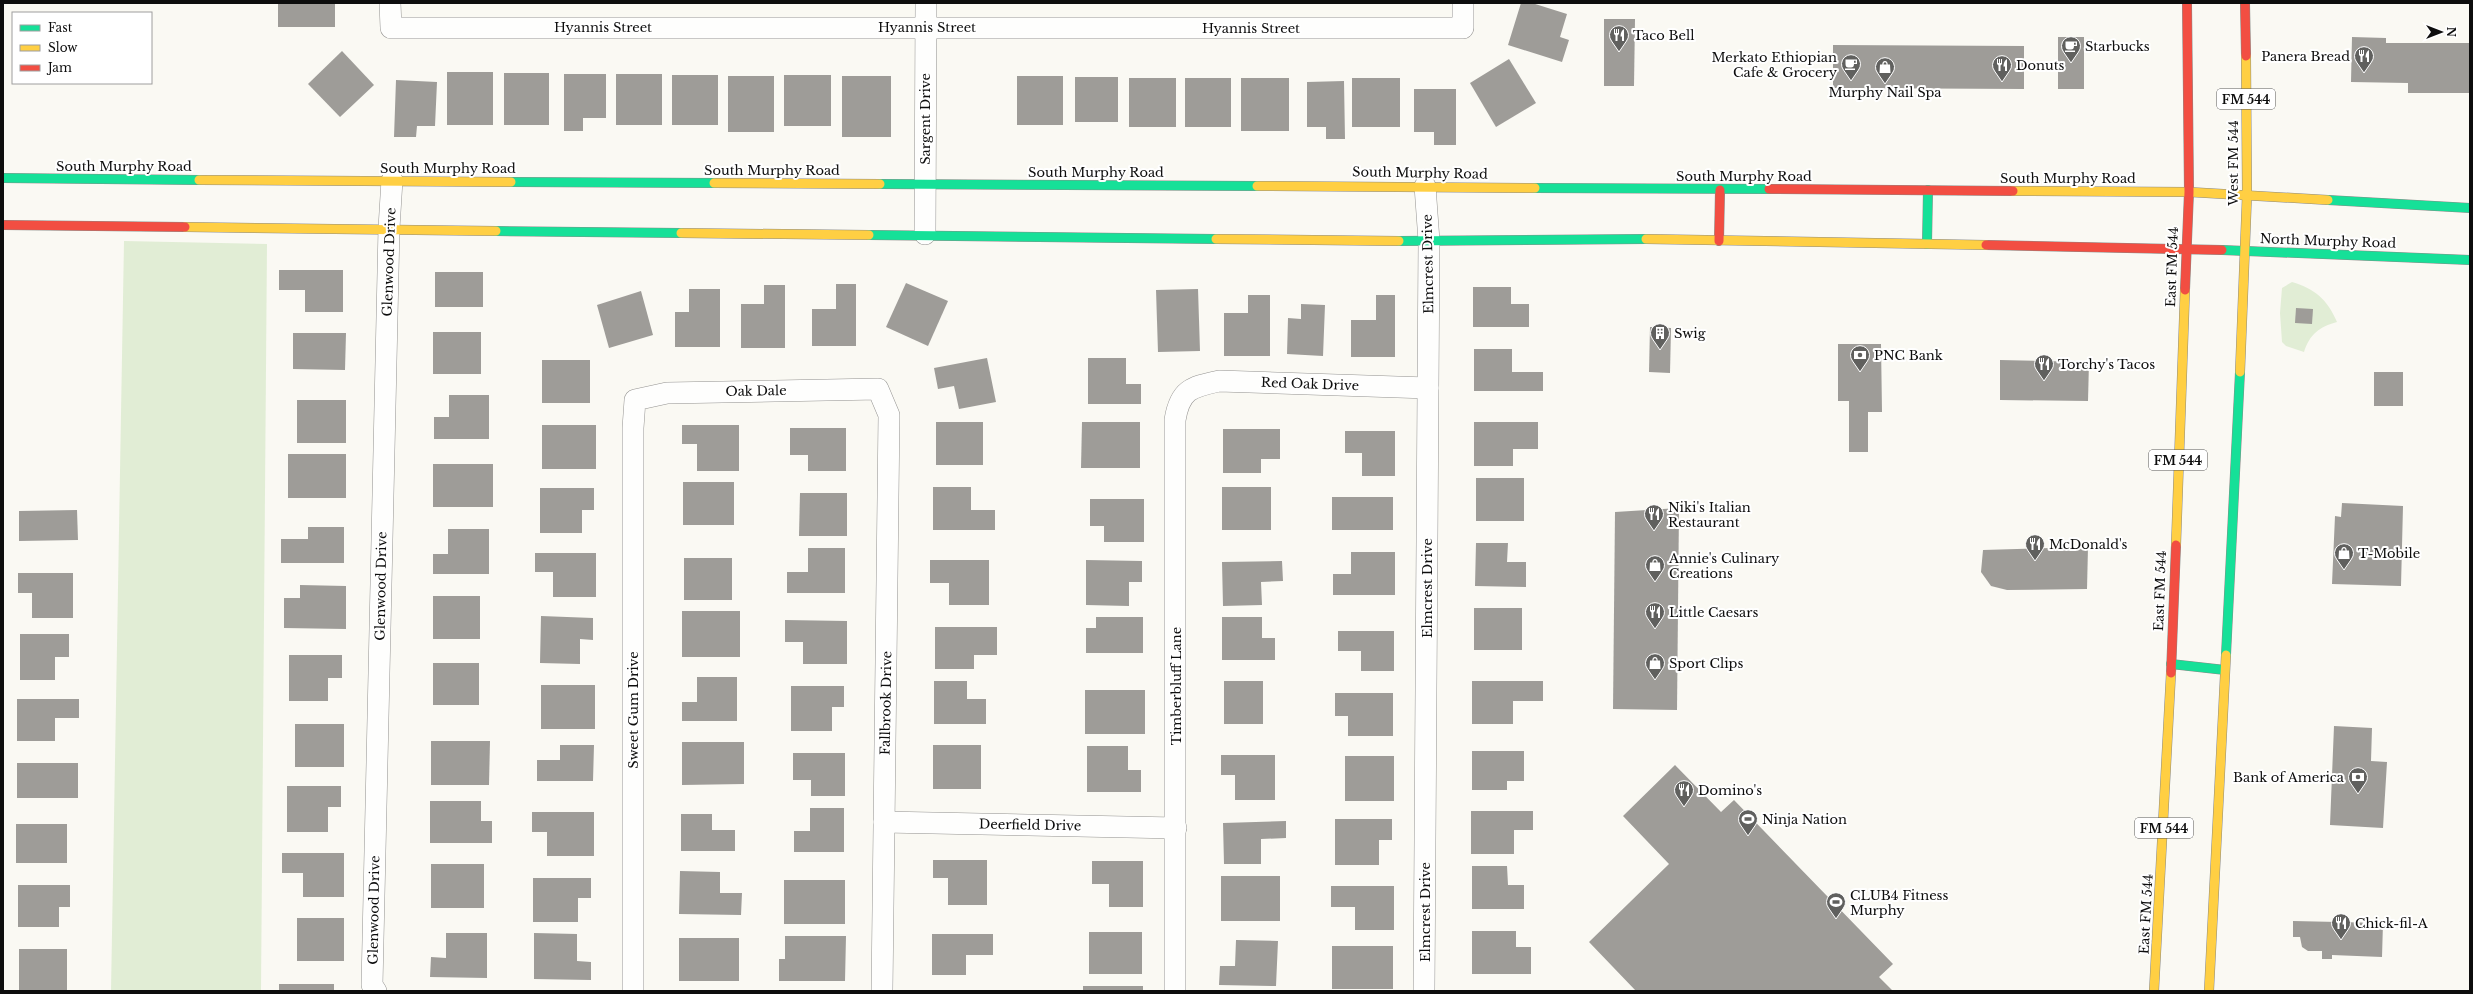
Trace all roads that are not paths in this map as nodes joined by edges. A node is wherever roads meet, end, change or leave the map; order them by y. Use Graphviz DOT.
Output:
graph roads {
  1 [pos="390,3"];
  2 [pos="926,3"];
  3 [pos="1463,3"];
  4 [pos="2187,3"];
  5 [pos="2245,3"];
  6 [pos="926,26"];
  7 [pos="3,178"];
  8 [pos="392,180"];
  9 [pos="925,184"];
  10 [pos="1425,186"];
  11 [pos="1720,190"];
  12 [pos="1928,190"];
  13 [pos="2189,192"];
  14 [pos="2246,195"];
  15 [pos="2470,208"];
  16 [pos="3,225"];
  17 [pos="389,228"];
  18 [pos="925,234"];
  19 [pos="1429,240"];
  20 [pos="1720,241"];
  21 [pos="1927,244"];
  22 [pos="2186,248"];
  23 [pos="2243,251"];
  24 [pos="2470,260"];
  25 [pos="1193,386"];
  26 [pos="1428,388"];
  27 [pos="889,415"];
  28 [pos="633,428"];
  29 [pos="2171,664"];
  30 [pos="2226,670"];
  31 [pos="884,822"];
  32 [pos="1176,828"];
  33 [pos="376,991"];
  34 [pos="633,991"];
  35 [pos="882,991"];
  36 [pos="1175,991"];
  37 [pos="1424,991"];
  38 [pos="2154,991"];
  39 [pos="2209,991"];
  1 -- 6 [label="street, Hyannis Street"];
  2 -- 6 [label="street, Sargent Drive"];
  3 -- 6 [label="street, Hyannis Street"];
  4 -- 13 [label="main road, FM 544"];
  5 -- 14 [label="main road, West FM 544 / FM 544"];
  6 -- 9 [label="street, Sargent Drive"];
  7 -- 8 [label="main road, South Murphy Road"];
  8 -- 9 [label="main road, South Murphy Road"];
  8 -- 17 [label="street, Glenwood Drive"];
  9 -- 10 [label="main road, South Murphy Road"];
  9 -- 18 [label="street, Sargent Drive"];
  10 -- 11 [label="main road, South Murphy Road"];
  10 -- 19 [label="street, Elmcrest Drive"];
  11 -- 12 [label="main road, South Murphy Road"];
  11 -- 20 [label="main road"];
  12 -- 13 [label="main road, South Murphy Road"];
  12 -- 21 [label="main road"];
  13 -- 14 [label="main road"];
  13 -- 22 [label="main road, East FM 544 / FM 544"];
  14 -- 15 [label="main road"];
  14 -- 23 [label="main road, West FM 544 / FM 544"];
  16 -- 17 [label="main road"];
  17 -- 18 [label="main road"];
  17 -- 33 [label="street, Glenwood Drive"];
  18 -- 19 [label="main road"];
  19 -- 20 [label="main road"];
  19 -- 26 [label="street, Elmcrest Drive"];
  20 -- 21 [label="main road"];
  21 -- 22 [label="main road"];
  22 -- 23 [label="main road, North Murphy Road"];
  22 -- 29 [label="main road, East FM 544 / FM 544"];
  23 -- 24 [label="main road, North Murphy Road"];
  23 -- 30 [label="main road, FM 544"];
  25 -- 26 [label="street, Red Oak Drive"];
  25 -- 32 [label="street, Timberbluff Lane"];
  26 -- 37 [label="street, Elmcrest Drive"];
  27 -- 28 [label="street, Oak Dale"];
  27 -- 31 [label="street, Fallbrook Drive"];
  28 -- 34 [label="street, Sweet Gum Drive"];
  29 -- 30 [label="main road"];
  29 -- 38 [label="main road, East FM 544 / FM 544"];
  30 -- 39 [label="main road, FM 544"];
  31 -- 32 [label="street, Deerfield Drive"];
  31 -- 35 [label="street, Fallbrook Drive"];
  32 -- 36 [label="street, Timberbluff Lane"];
}
